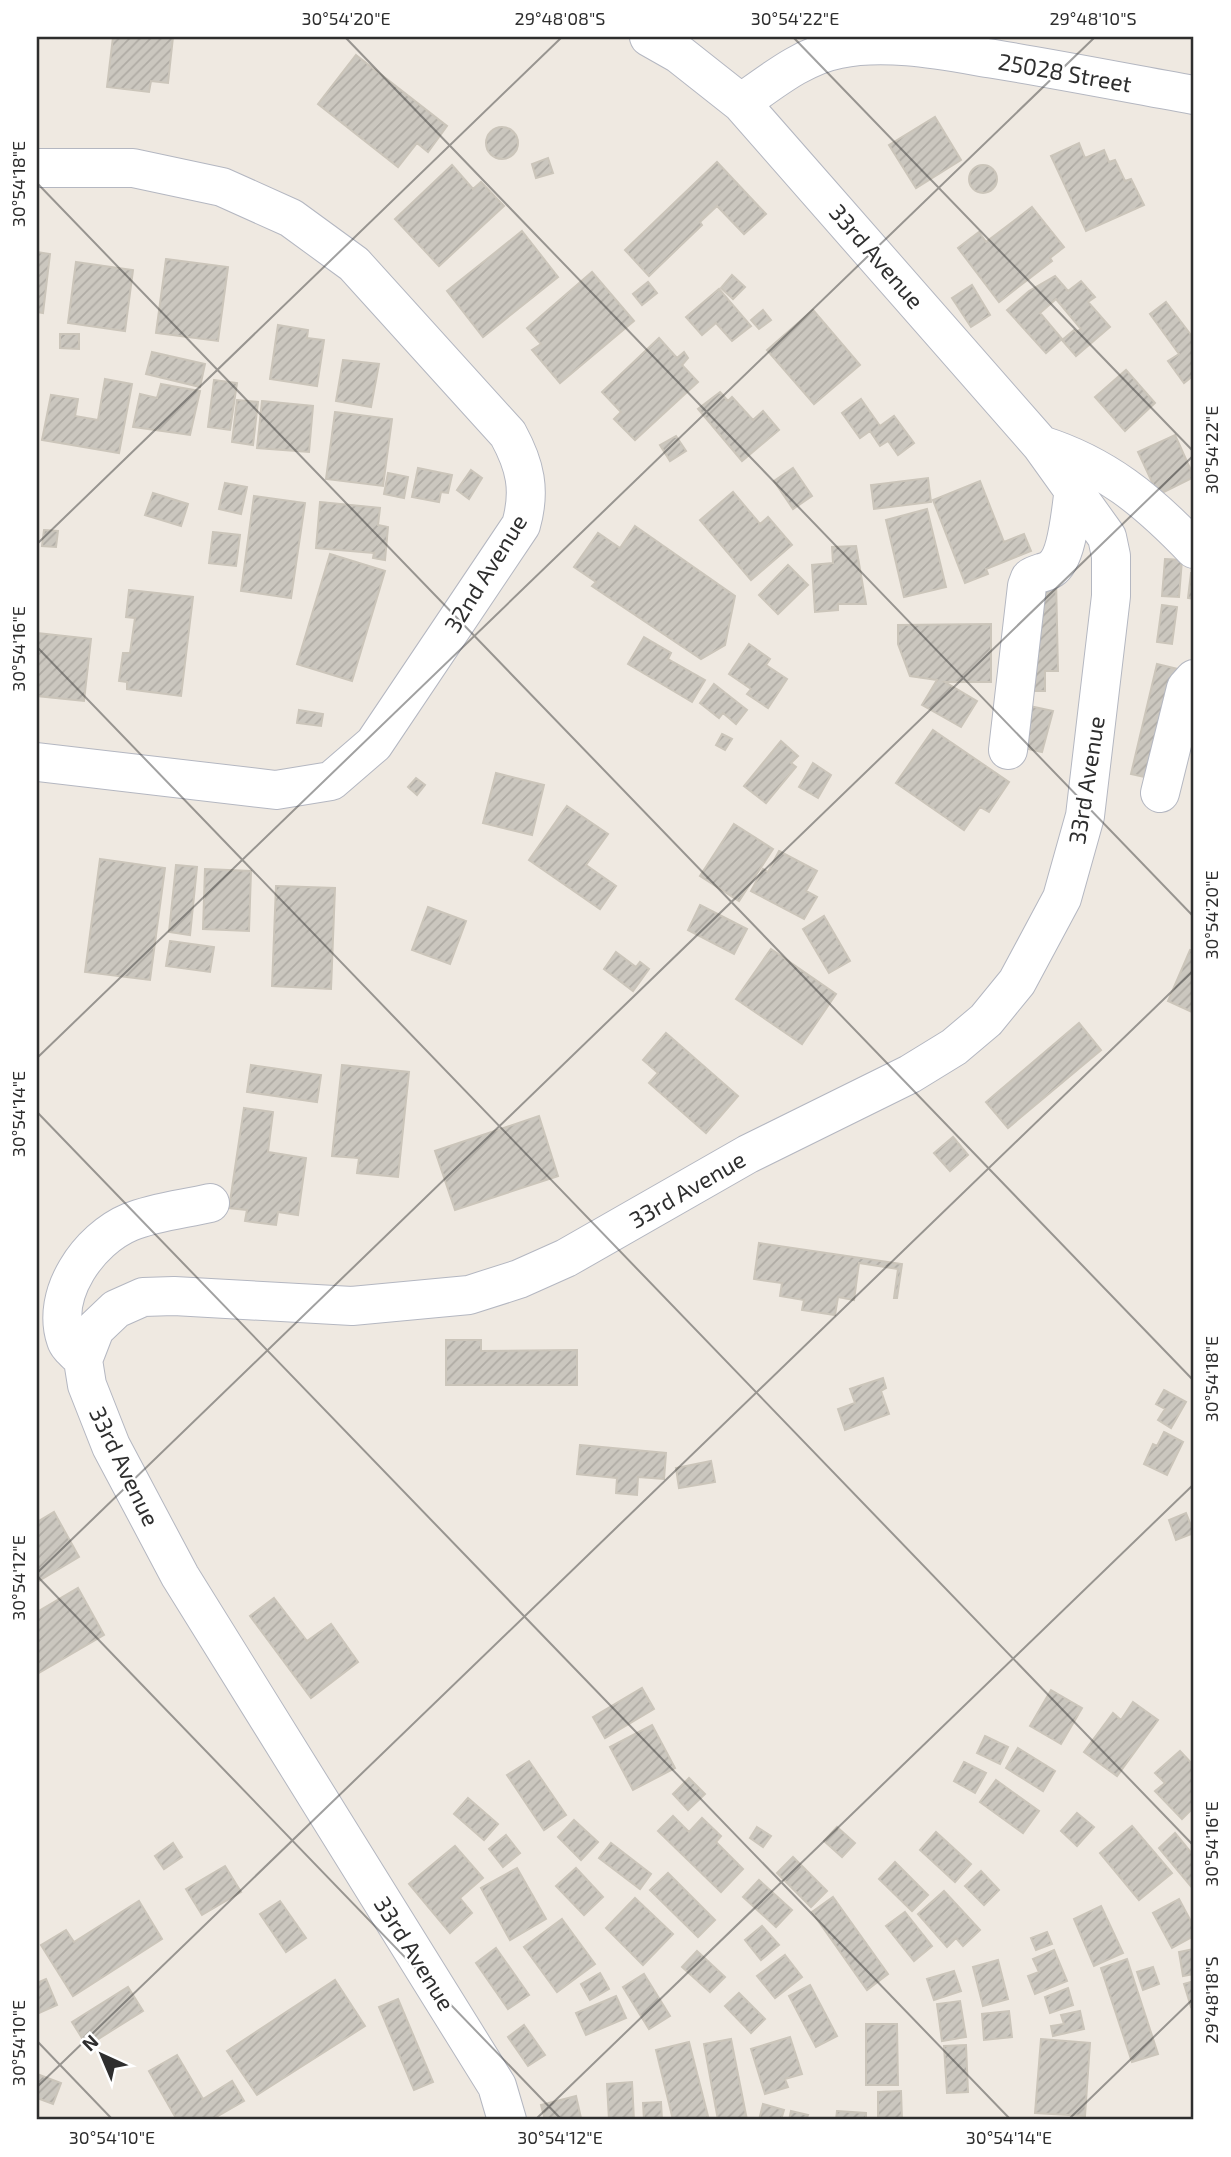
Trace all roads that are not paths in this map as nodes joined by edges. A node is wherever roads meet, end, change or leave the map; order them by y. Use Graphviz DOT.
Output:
graph roads {
  1 [pos="649,37"];
  2 [pos="1194,95"];
  3 [pos="741,103"];
  4 [pos="37,168"];
  5 [pos="1041,444"];
  6 [pos="1074,488"];
  7 [pos="1194,549"];
  8 [pos="1194,679"];
  9 [pos="1008,750"];
  10 [pos="37,762"];
  11 [pos="1160,793"];
  12 [pos="210,1203"];
  13 [pos="83,1360"];
  14 [pos="507,2120"];
  1 -- 3 [label="street, 33rd Avenue"];
  2 -- 3 [label="street, 25028 Street"];
  3 -- 5 [label="street, 33rd Avenue"];
  4 -- 10 [label="street, 32nd Avenue"];
  5 -- 6 [label="street, 33rd Avenue"];
  5 -- 7 [label="street"];
  6 -- 9 [label="street"];
  6 -- 13 [label="street, 33rd Avenue"];
  8 -- 11 [label="street"];
  12 -- 13 [label="street"];
  13 -- 14 [label="street, 33rd Avenue"];
}
